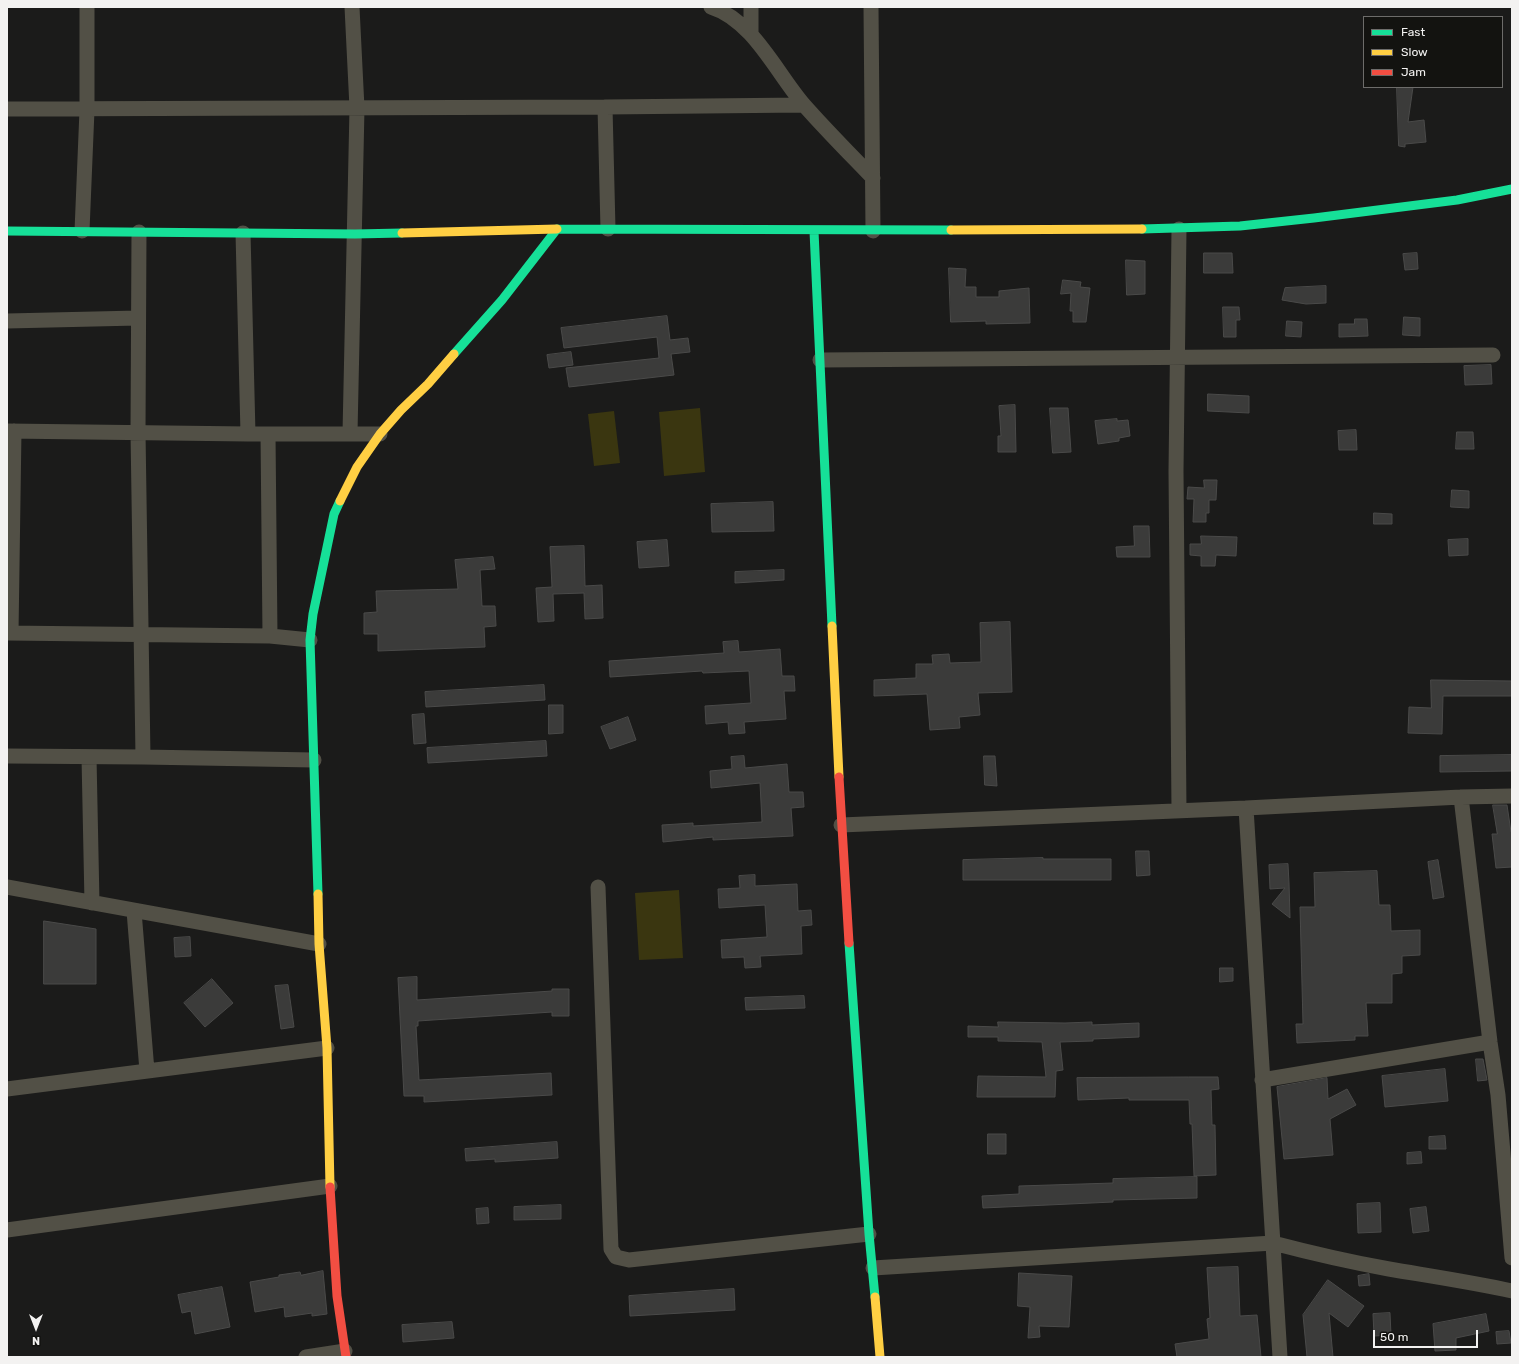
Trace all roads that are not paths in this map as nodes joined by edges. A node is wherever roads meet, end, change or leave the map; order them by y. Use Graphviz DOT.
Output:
graph roads {
  1 [pos="87,7"];
  2 [pos="352,7"];
  3 [pos="711,7"];
  4 [pos="751,7"];
  5 [pos="871,7"];
  6 [pos="751,34"];
  7 [pos="803,105"];
  8 [pos="605,107"];
  9 [pos="357,108"];
  10 [pos="7,109"];
  11 [pos="87,110"];
  12 [pos="873,178"];
  13 [pos="1512,189"];
  14 [pos="558,229"];
  15 [pos="608,229"];
  16 [pos="1179,229"];
  17 [pos="82,231"];
  18 [pos="814,231"];
  19 [pos="873,231"];
  20 [pos="7,232"];
  21 [pos="139,232"];
  22 [pos="243,233"];
  23 [pos="355,234"];
  24 [pos="138,318"];
  25 [pos="7,322"];
  26 [pos="1493,355"];
  27 [pos="1177,358"];
  28 [pos="820,360"];
  29 [pos="10,431"];
  30 [pos="138,432"];
  31 [pos="350,433"];
  32 [pos="248,434"];
  33 [pos="268,434"];
  34 [pos="380,434"];
  35 [pos="9,633"];
  36 [pos="142,634"];
  37 [pos="270,636"];
  38 [pos="310,640"];
  39 [pos="7,756"];
  40 [pos="89,757"];
  41 [pos="143,757"];
  42 [pos="314,760"];
  43 [pos="1512,796"];
  44 [pos="1461,797"];
  45 [pos="1246,808"];
  46 [pos="1179,810"];
  47 [pos="841,824"];
  48 [pos="7,886"];
  49 [pos="598,887"];
  50 [pos="92,903"];
  51 [pos="134,911"];
  52 [pos="319,944"];
  53 [pos="1490,1042"];
  54 [pos="327,1048"];
  55 [pos="147,1071"];
  56 [pos="1262,1080"];
  57 [pos="7,1089"];
  58 [pos="330,1186"];
  59 [pos="7,1230"];
  60 [pos="870,1234"];
  61 [pos="1273,1243"];
  62 [pos="1512,1258"];
  63 [pos="873,1268"];
  64 [pos="1512,1291"];
  65 [pos="346,1354"];
  66 [pos="306,1357"];
  67 [pos="880,1357"];
  68 [pos="1280,1357"];
  1 -- 11 [label="street"];
  2 -- 9 [label="street"];
  3 -- 6 [label="street"];
  4 -- 6 [label="street"];
  5 -- 12 [label="street"];
  6 -- 7 [label="street"];
  7 -- 8 [label="street"];
  7 -- 12 [label="street"];
  8 -- 9 [label="street"];
  8 -- 15 [label="street"];
  9 -- 11 [label="street"];
  9 -- 23 [label="street"];
  10 -- 11 [label="street"];
  11 -- 17 [label="street"];
  12 -- 19 [label="street"];
  13 -- 16 [label="street"];
  14 -- 15 [label="street"];
  14 -- 23 [label="street"];
  14 -- 34 [label="street"];
  15 -- 18 [label="street"];
  16 -- 19 [label="street"];
  16 -- 27 [label="street"];
  17 -- 20 [label="street"];
  17 -- 21 [label="street"];
  18 -- 19 [label="street"];
  18 -- 28 [label="street"];
  21 -- 22 [label="street"];
  21 -- 24 [label="street"];
  22 -- 23 [label="street"];
  22 -- 32 [label="street"];
  23 -- 31 [label="street"];
  24 -- 25 [label="street"];
  24 -- 30 [label="street"];
  26 -- 27 [label="street"];
  27 -- 28 [label="street"];
  27 -- 46 [label="street"];
  28 -- 47 [label="street"];
  29 -- 30 [label="street"];
  29 -- 35 [label="street"];
  30 -- 32 [label="street"];
  30 -- 36 [label="street"];
  31 -- 33 [label="street"];
  31 -- 34 [label="street"];
  32 -- 33 [label="street"];
  33 -- 37 [label="street"];
  34 -- 38 [label="street"];
  35 -- 36 [label="street"];
  36 -- 37 [label="street"];
  36 -- 41 [label="street"];
  37 -- 38 [label="street"];
  38 -- 42 [label="street"];
  39 -- 40 [label="street"];
  40 -- 41 [label="street"];
  40 -- 50 [label="street"];
  41 -- 42 [label="street"];
  42 -- 52 [label="street"];
  43 -- 44 [label="street"];
  44 -- 45 [label="street"];
  44 -- 53 [label="street"];
  45 -- 46 [label="street"];
  45 -- 56 [label="street"];
  46 -- 47 [label="street"];
  47 -- 60 [label="street"];
  48 -- 50 [label="street"];
  49 -- 60 [label="street"];
  50 -- 51 [label="street"];
  51 -- 52 [label="street"];
  51 -- 55 [label="street"];
  52 -- 54 [label="street"];
  53 -- 56 [label="street"];
  53 -- 62 [label="street"];
  54 -- 55 [label="street"];
  54 -- 58 [label="street"];
  55 -- 57 [label="street"];
  56 -- 61 [label="street"];
  58 -- 59 [label="street"];
  58 -- 65 [label="street"];
  60 -- 63 [label="street"];
  61 -- 63 [label="street"];
  61 -- 64 [label="street"];
  61 -- 68 [label="street"];
  63 -- 67 [label="street"];
  65 -- 66 [label="street"];
}
